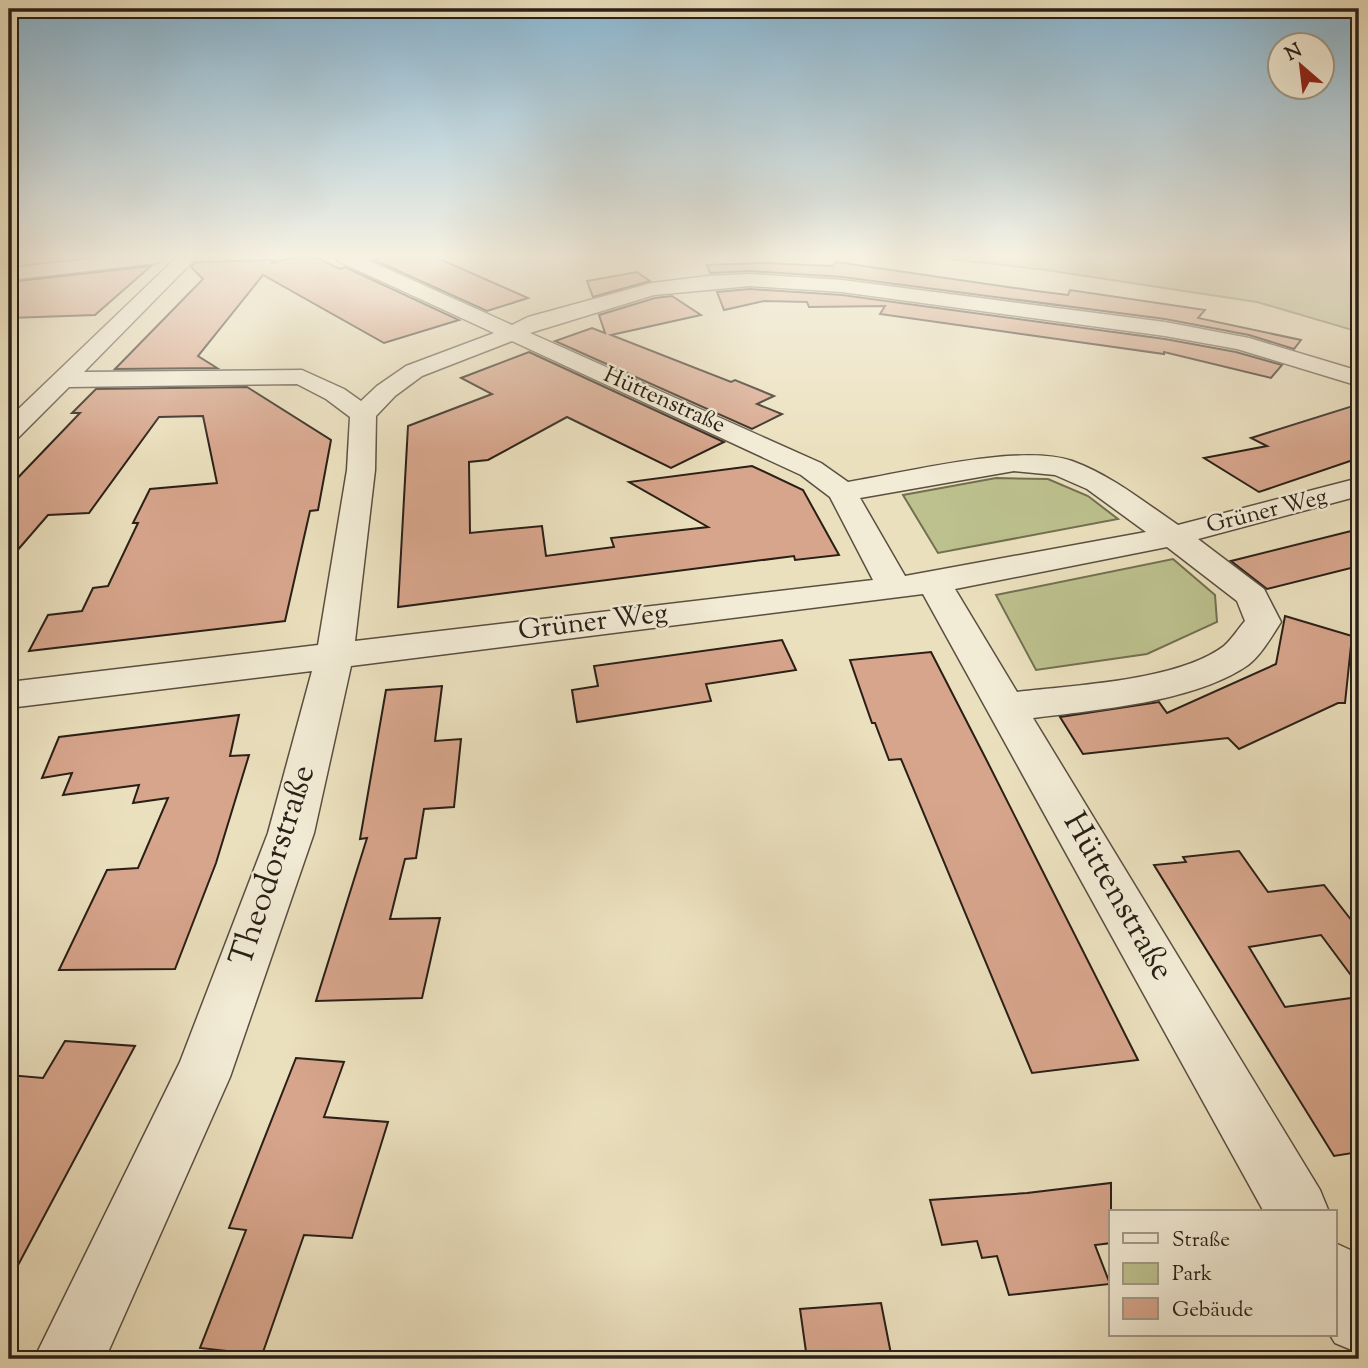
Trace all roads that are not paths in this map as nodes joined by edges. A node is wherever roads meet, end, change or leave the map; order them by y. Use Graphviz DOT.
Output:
graph roads {
  1 [pos="123,321"];
  2 [pos="485,321"];
  3 [pos="543,321"];
  4 [pos="1101,321"];
  5 [pos="512,333"];
  6 [pos="414,371"];
  7 [pos="376,373"];
  8 [pos="1359,379"];
  9 [pos="62,380"];
  10 [pos="357,394"];
  11 [pos="9,432"];
  12 [pos="1359,487"];
  13 [pos="842,492"];
  14 [pos="1174,536"];
  15 [pos="914,585"];
  16 [pos="335,654"];
  17 [pos="9,695"];
  18 [pos="1008,707"];
  19 [pos="1297,1210"];
  20 [pos="1336,1278"];
  21 [pos="1359,1319"];
  22 [pos="69,1359"];
  1 -- 9 [label="street"];
  2 -- 5 [label="street, Hüttenstraße"];
  3 -- 5 [label="street"];
  4 -- 8 [label="street"];
  5 -- 6 [label="street"];
  5 -- 13 [label="street, Hüttenstraße"];
  6 -- 7 [label="street"];
  6 -- 10 [label="street"];
  9 -- 10 [label="street"];
  9 -- 11 [label="street"];
  10 -- 16 [label="street, Theodorstraße"];
  12 -- 14 [label="street, Grüner Weg"];
  13 -- 14 [label="street, Grüner Weg"];
  13 -- 15 [label="street, Hüttenstraße"];
  14 -- 15 [label="street, Grüner Weg"];
  14 -- 18 [label="street, Grüner Weg"];
  15 -- 16 [label="street, Grüner Weg"];
  15 -- 18 [label="street, Hüttenstraße"];
  16 -- 17 [label="street, Grüner Weg"];
  16 -- 22 [label="street, Theodorstraße"];
  18 -- 19 [label="street, Hüttenstraße"];
  20 -- 21 [label="street"];
}
